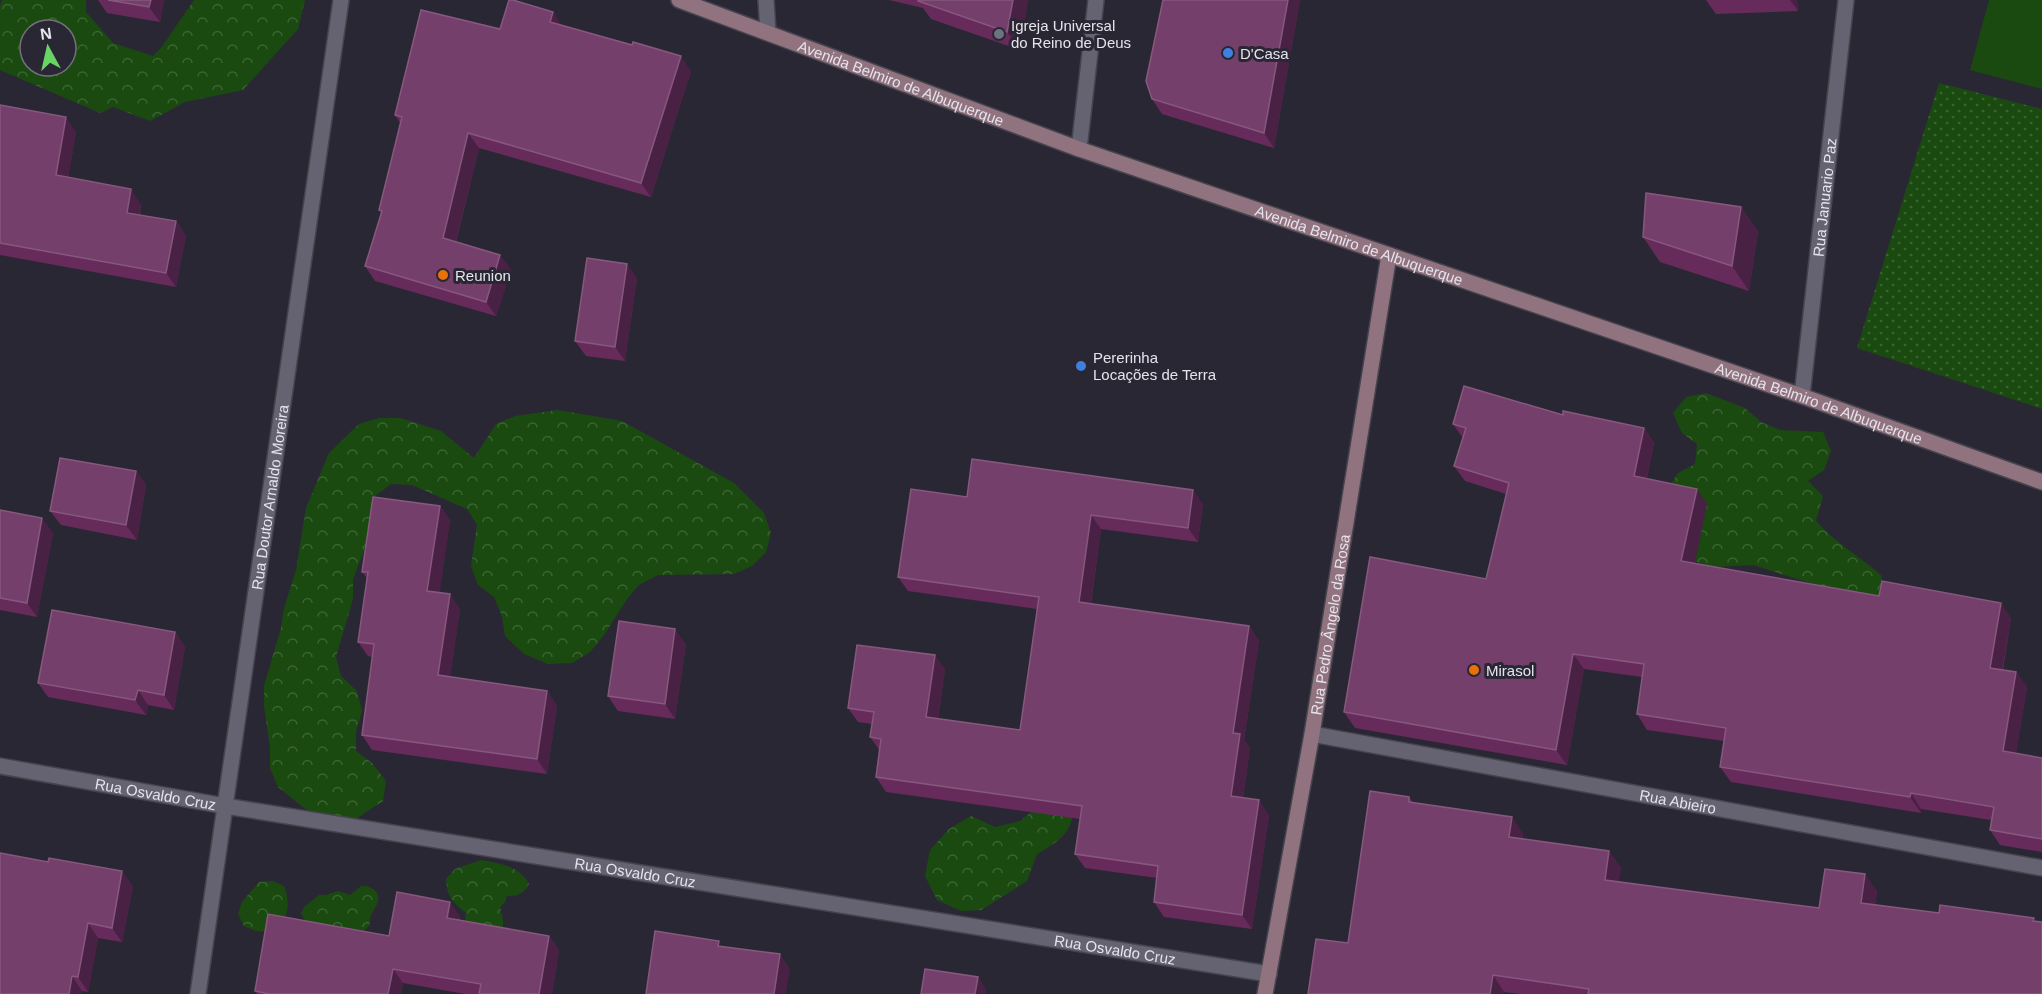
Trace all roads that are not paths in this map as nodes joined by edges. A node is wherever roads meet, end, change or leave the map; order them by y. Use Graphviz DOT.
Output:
graph roads {
  1 [pos="341,0"];
  2 [pos="679,0"];
  3 [pos="766,0"];
  4 [pos="1096,0"];
  5 [pos="1846,0"];
  6 [pos="768,32"];
  7 [pos="1079,149"];
  8 [pos="1389,255"];
  9 [pos="1802,396"];
  10 [pos="2042,482"];
  11 [pos="1312,734"];
  12 [pos="0,766"];
  13 [pos="225,806"];
  14 [pos="2042,868"];
  15 [pos="1269,974"];
  16 [pos="198,994"];
  17 [pos="1265,994"];
  1 -- 13 [label="street, Rua Doutor Arnaldo Moreira"];
  2 -- 6 [label="main road, Avenida Belmiro de Albuquerque"];
  3 -- 6 [label="street"];
  4 -- 7 [label="street"];
  5 -- 9 [label="street, Rua Januario Paz"];
  6 -- 7 [label="main road, Avenida Belmiro de Albuquerque"];
  7 -- 8 [label="main road, Avenida Belmiro de Albuquerque"];
  8 -- 9 [label="main road, Avenida Belmiro de Albuquerque"];
  8 -- 11 [label="main road, Rua Pedro Ângelo da Rosa"];
  9 -- 10 [label="main road, Avenida Belmiro de Albuquerque"];
  11 -- 14 [label="street, Rua Abieiro"];
  11 -- 15 [label="main road, Rua Pedro Ângelo da Rosa"];
  12 -- 13 [label="street, Rua Osvaldo Cruz"];
  13 -- 15 [label="street, Rua Osvaldo Cruz"];
  13 -- 16 [label="street, Rua Doutor Arnaldo Moreira"];
  15 -- 17 [label="main road, Rua Pedro Ângelo da Rosa"];
}
